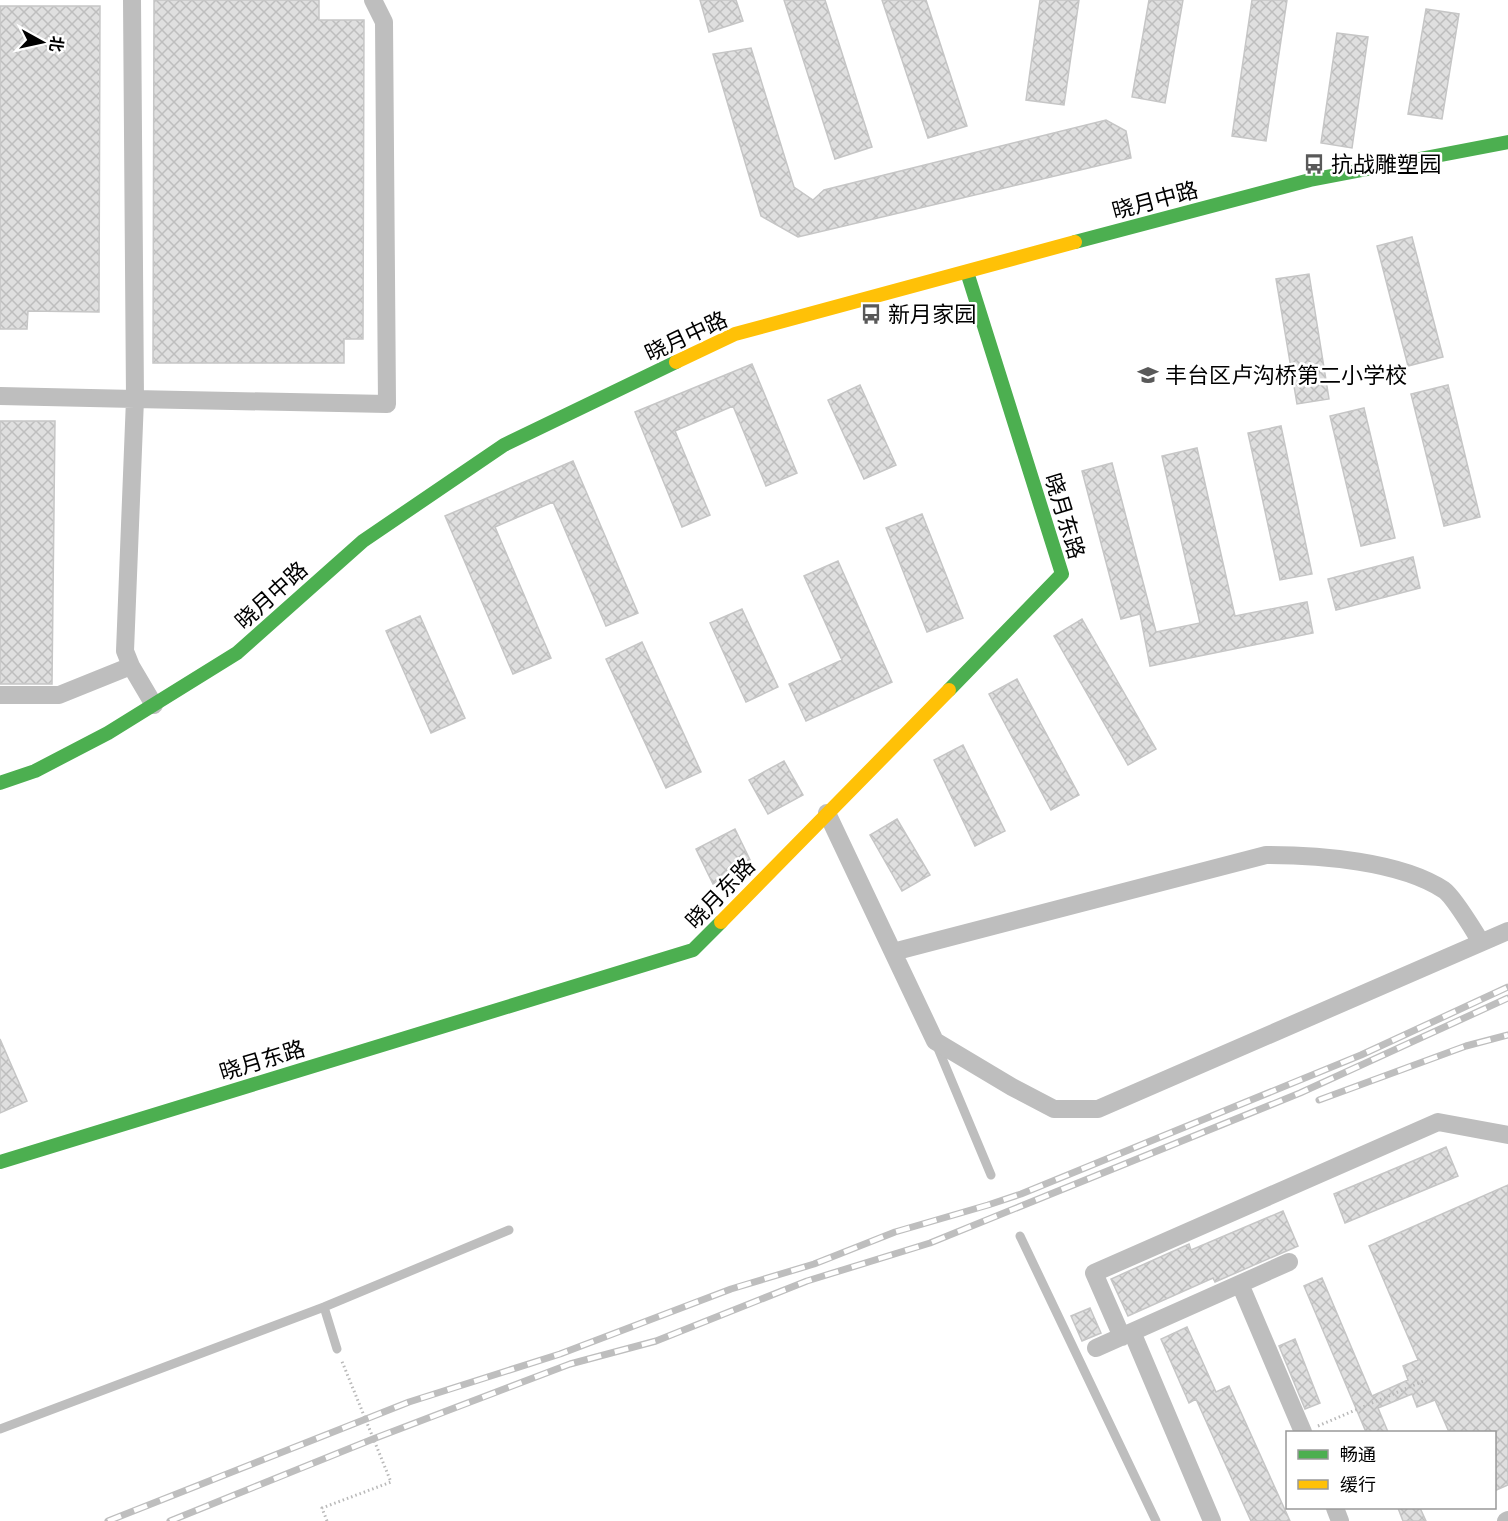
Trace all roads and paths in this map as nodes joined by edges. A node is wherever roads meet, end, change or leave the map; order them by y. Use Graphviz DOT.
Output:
graph roads {
  1 [pos="132,0"];
  2 [pos="373,0"];
  3 [pos="1505,136"];
  4 [pos="967,272"];
  5 [pos="0,396"];
  6 [pos="135,399"];
  7 [pos="131,666"];
  8 [pos="0,695"];
  9 [pos="154,705"];
  10 [pos="0,783"];
  11 [pos="827,813"];
  12 [pos="1508,931"];
  13 [pos="1481,942"];
  14 [pos="893,952"];
  15 [pos="935,1041"];
  16 [pos="1508,1135"];
  17 [pos="0,1162"];
  18 [pos="991,1175"];
  19 [pos="509,1230"];
  20 [pos="1020,1236"];
  21 [pos="1289,1262"];
  22 [pos="1240,1284"];
  23 [pos="324,1307"];
  24 [pos="1127,1334"];
  25 [pos="1096,1348"];
  26 [pos="337,1349"];
  27 [pos="1426,1380"];
  28 [pos="0,1429"];
  29 [pos="1303,1431"];
  30 [pos="1305,1431"];
  31 [pos="327,1521"];
  32 [pos="1156,1521"];
  33 [pos="1212,1521"];
  1 -- 6 [label="street"];
  2 -- 6 [label="street"];
  3 -- 4 [label="street, 晓月中路"];
  4 -- 9 [label="street, 晓月中路"];
  4 -- 11 [label="street, 晓月东路"];
  5 -- 6 [label="street"];
  6 -- 7 [label="street"];
  7 -- 8 [label="street"];
  7 -- 9 [label="street"];
  9 -- 10 [label="street, 晓月中路"];
  11 -- 14 [label="street"];
  11 -- 17 [label="street, 晓月东路"];
  12 -- 13 [label="street"];
  13 -- 14 [label="street"];
  13 -- 15 [label="street"];
  14 -- 15 [label="street"];
  15 -- 18 [label="lane"];
  16 -- 24 [label="street"];
  19 -- 23 [label="lane"];
  20 -- 32 [label="lane"];
  21 -- 22 [label="street"];
  22 -- 24 [label="street"];
  22 -- 29 [label="street"];
  23 -- 26 [label="lane"];
  23 -- 28 [label="lane"];
  24 -- 25 [label="street"];
  24 -- 33 [label="street"];
  26 -- 31 [label="path"];
  27 -- 30 [label="path"];
}
